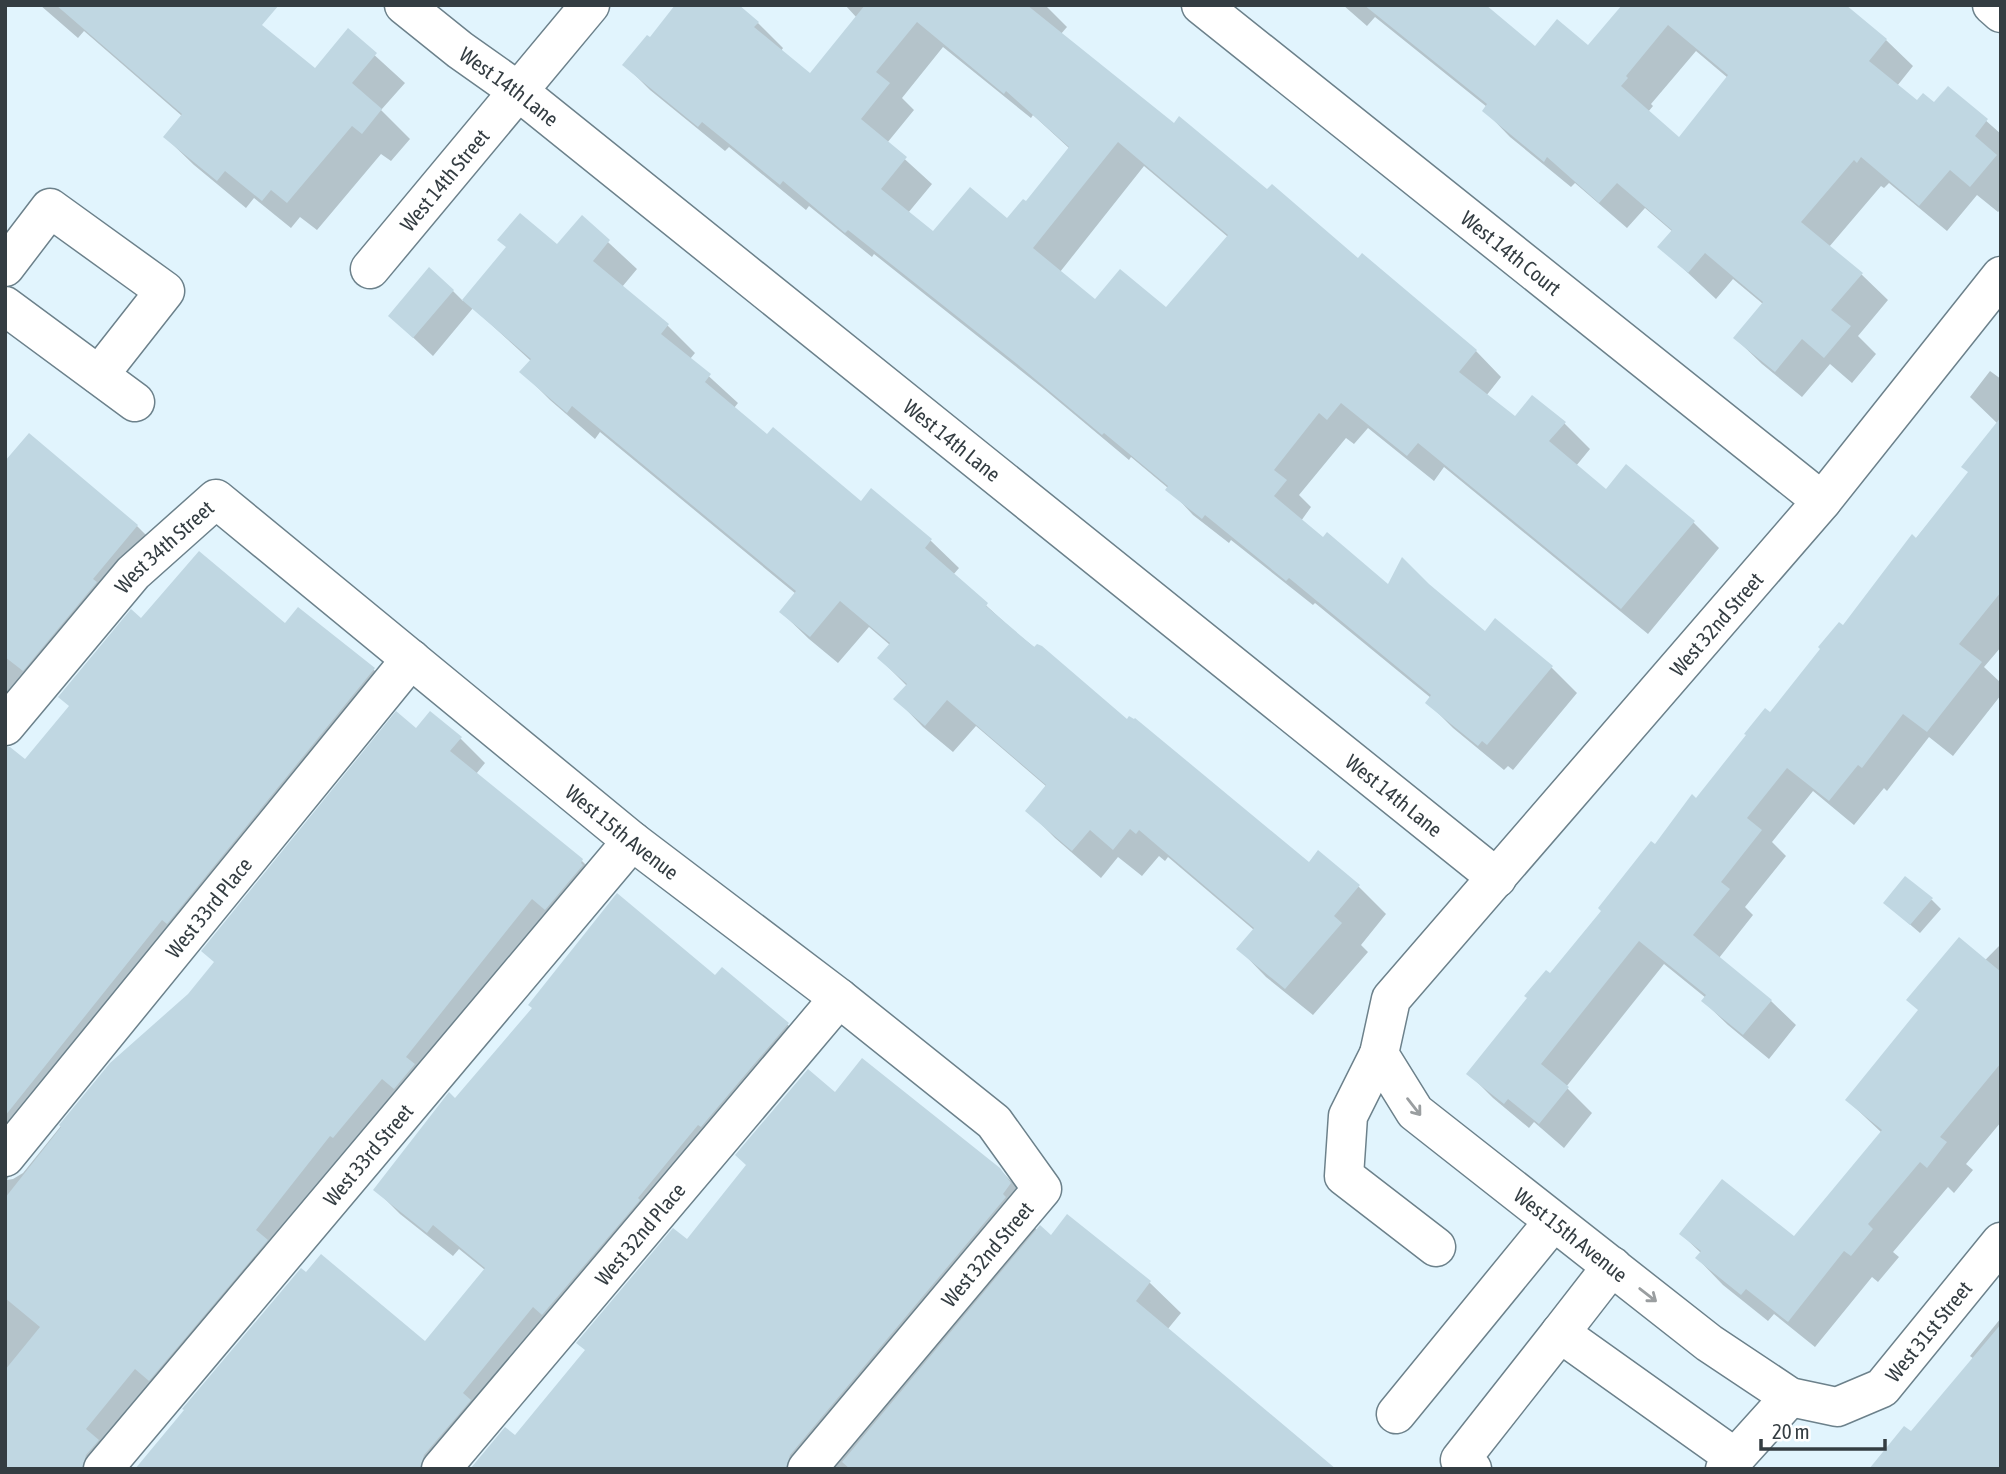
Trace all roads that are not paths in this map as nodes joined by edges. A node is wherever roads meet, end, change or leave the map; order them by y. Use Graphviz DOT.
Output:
graph roads {
  1 [pos="404,5"];
  2 [pos="590,5"];
  3 [pos="1201,5"];
  4 [pos="1992,5"];
  5 [pos="2001,13"];
  6 [pos="518,91"];
  7 [pos="5,267"];
  8 [pos="370,269"];
  9 [pos="2001,276"];
  10 [pos="5,306"];
  11 [pos="99,375"];
  12 [pos="135,402"];
  13 [pos="1822,501"];
  14 [pos="411,659"];
  15 [pos="5,726"];
  16 [pos="632,841"];
  17 [pos="1497,878"];
  18 [pos="839,998"];
  19 [pos="1379,1054"];
  20 [pos="5,1157"];
  21 [pos="1553,1222"];
  22 [pos="2001,1242"];
  23 [pos="1436,1247"];
  24 [pos="1612,1266"];
  25 [pos="1560,1332"];
  26 [pos="1882,1388"];
  27 [pos="1790,1397"];
  28 [pos="1396,1413"];
  29 [pos="1730,1463"];
  30 [pos="103,1469"];
  31 [pos="441,1469"];
  32 [pos="807,1469"];
  33 [pos="1472,1469"];
  1 -- 6 [label="street, West 14th Lane"];
  2 -- 6 [label="street"];
  3 -- 13 [label="street, West 14th Court"];
  4 -- 5 [label="street"];
  6 -- 8 [label="street, West 14th Street"];
  6 -- 17 [label="street, West 14th Lane"];
  7 -- 11 [label="street"];
  9 -- 13 [label="street, West 32nd Street"];
  10 -- 11 [label="street"];
  11 -- 12 [label="street"];
  13 -- 17 [label="street, West 32nd Street"];
  14 -- 15 [label="street, West 34th Street"];
  14 -- 16 [label="street, West 15th Avenue"];
  14 -- 20 [label="street, West 33rd Place"];
  16 -- 18 [label="street, West 15th Avenue"];
  16 -- 30 [label="street, West 33rd Street"];
  17 -- 19 [label="street, West 32nd Street"];
  18 -- 31 [label="street, West 32nd Place"];
  18 -- 32 [label="street, West 32nd Street"];
  19 -- 21 [label="street, West 15th Avenue, one-way"];
  19 -- 23 [label="street"];
  21 -- 24 [label="street, West 15th Avenue"];
  21 -- 28 [label="street"];
  22 -- 26 [label="street, West 31st Street"];
  24 -- 25 [label="street"];
  24 -- 27 [label="street, West 15th Avenue, one-way"];
  25 -- 29 [label="street"];
  25 -- 33 [label="street"];
  26 -- 27 [label="street, West 15th Avenue"];
  27 -- 29 [label="street"];
}
